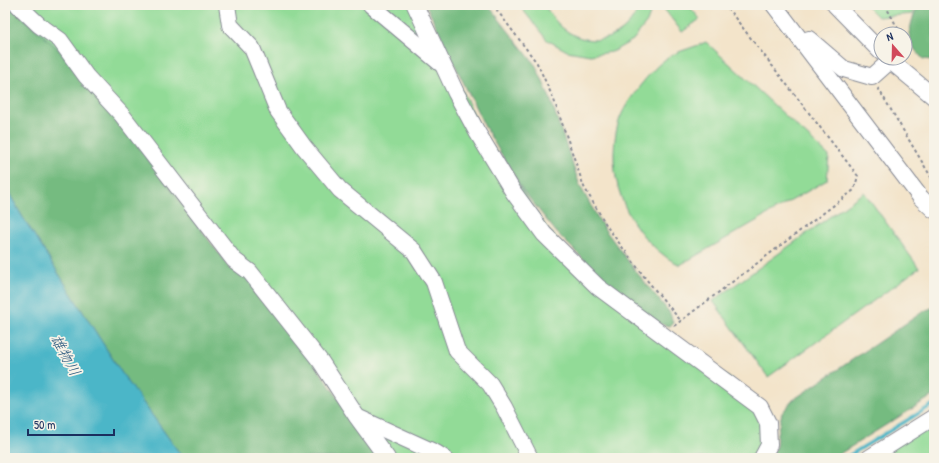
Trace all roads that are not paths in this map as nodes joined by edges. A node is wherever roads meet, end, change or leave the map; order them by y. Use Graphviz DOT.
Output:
graph roads {
  1 [pos="18,5"];
  2 [pos="227,5"];
  3 [pos="371,5"];
  4 [pos="415,5"];
  5 [pos="774,5"];
  6 [pos="835,5"];
  7 [pos="786,20"];
  8 [pos="873,44"];
  9 [pos="444,66"];
  10 [pos="880,66"];
  11 [pos="897,66"];
  12 [pos="934,96"];
  13 [pos="934,210"];
  14 [pos="358,417"];
  15 [pos="932,419"];
  16 [pos="387,458"];
  17 [pos="444,458"];
  18 [pos="530,458"];
  19 [pos="762,458"];
  20 [pos="869,458"];
  1 -- 14 [label="street"];
  2 -- 18 [label="street"];
  3 -- 9 [label="street"];
  4 -- 9 [label="street"];
  5 -- 7 [label="street"];
  6 -- 8 [label="street"];
  7 -- 10 [label="street"];
  7 -- 13 [label="street"];
  9 -- 19 [label="street"];
  11 -- 12 [label="street"];
  14 -- 16 [label="street"];
  14 -- 17 [label="street"];
  15 -- 20 [label="street"];
}
